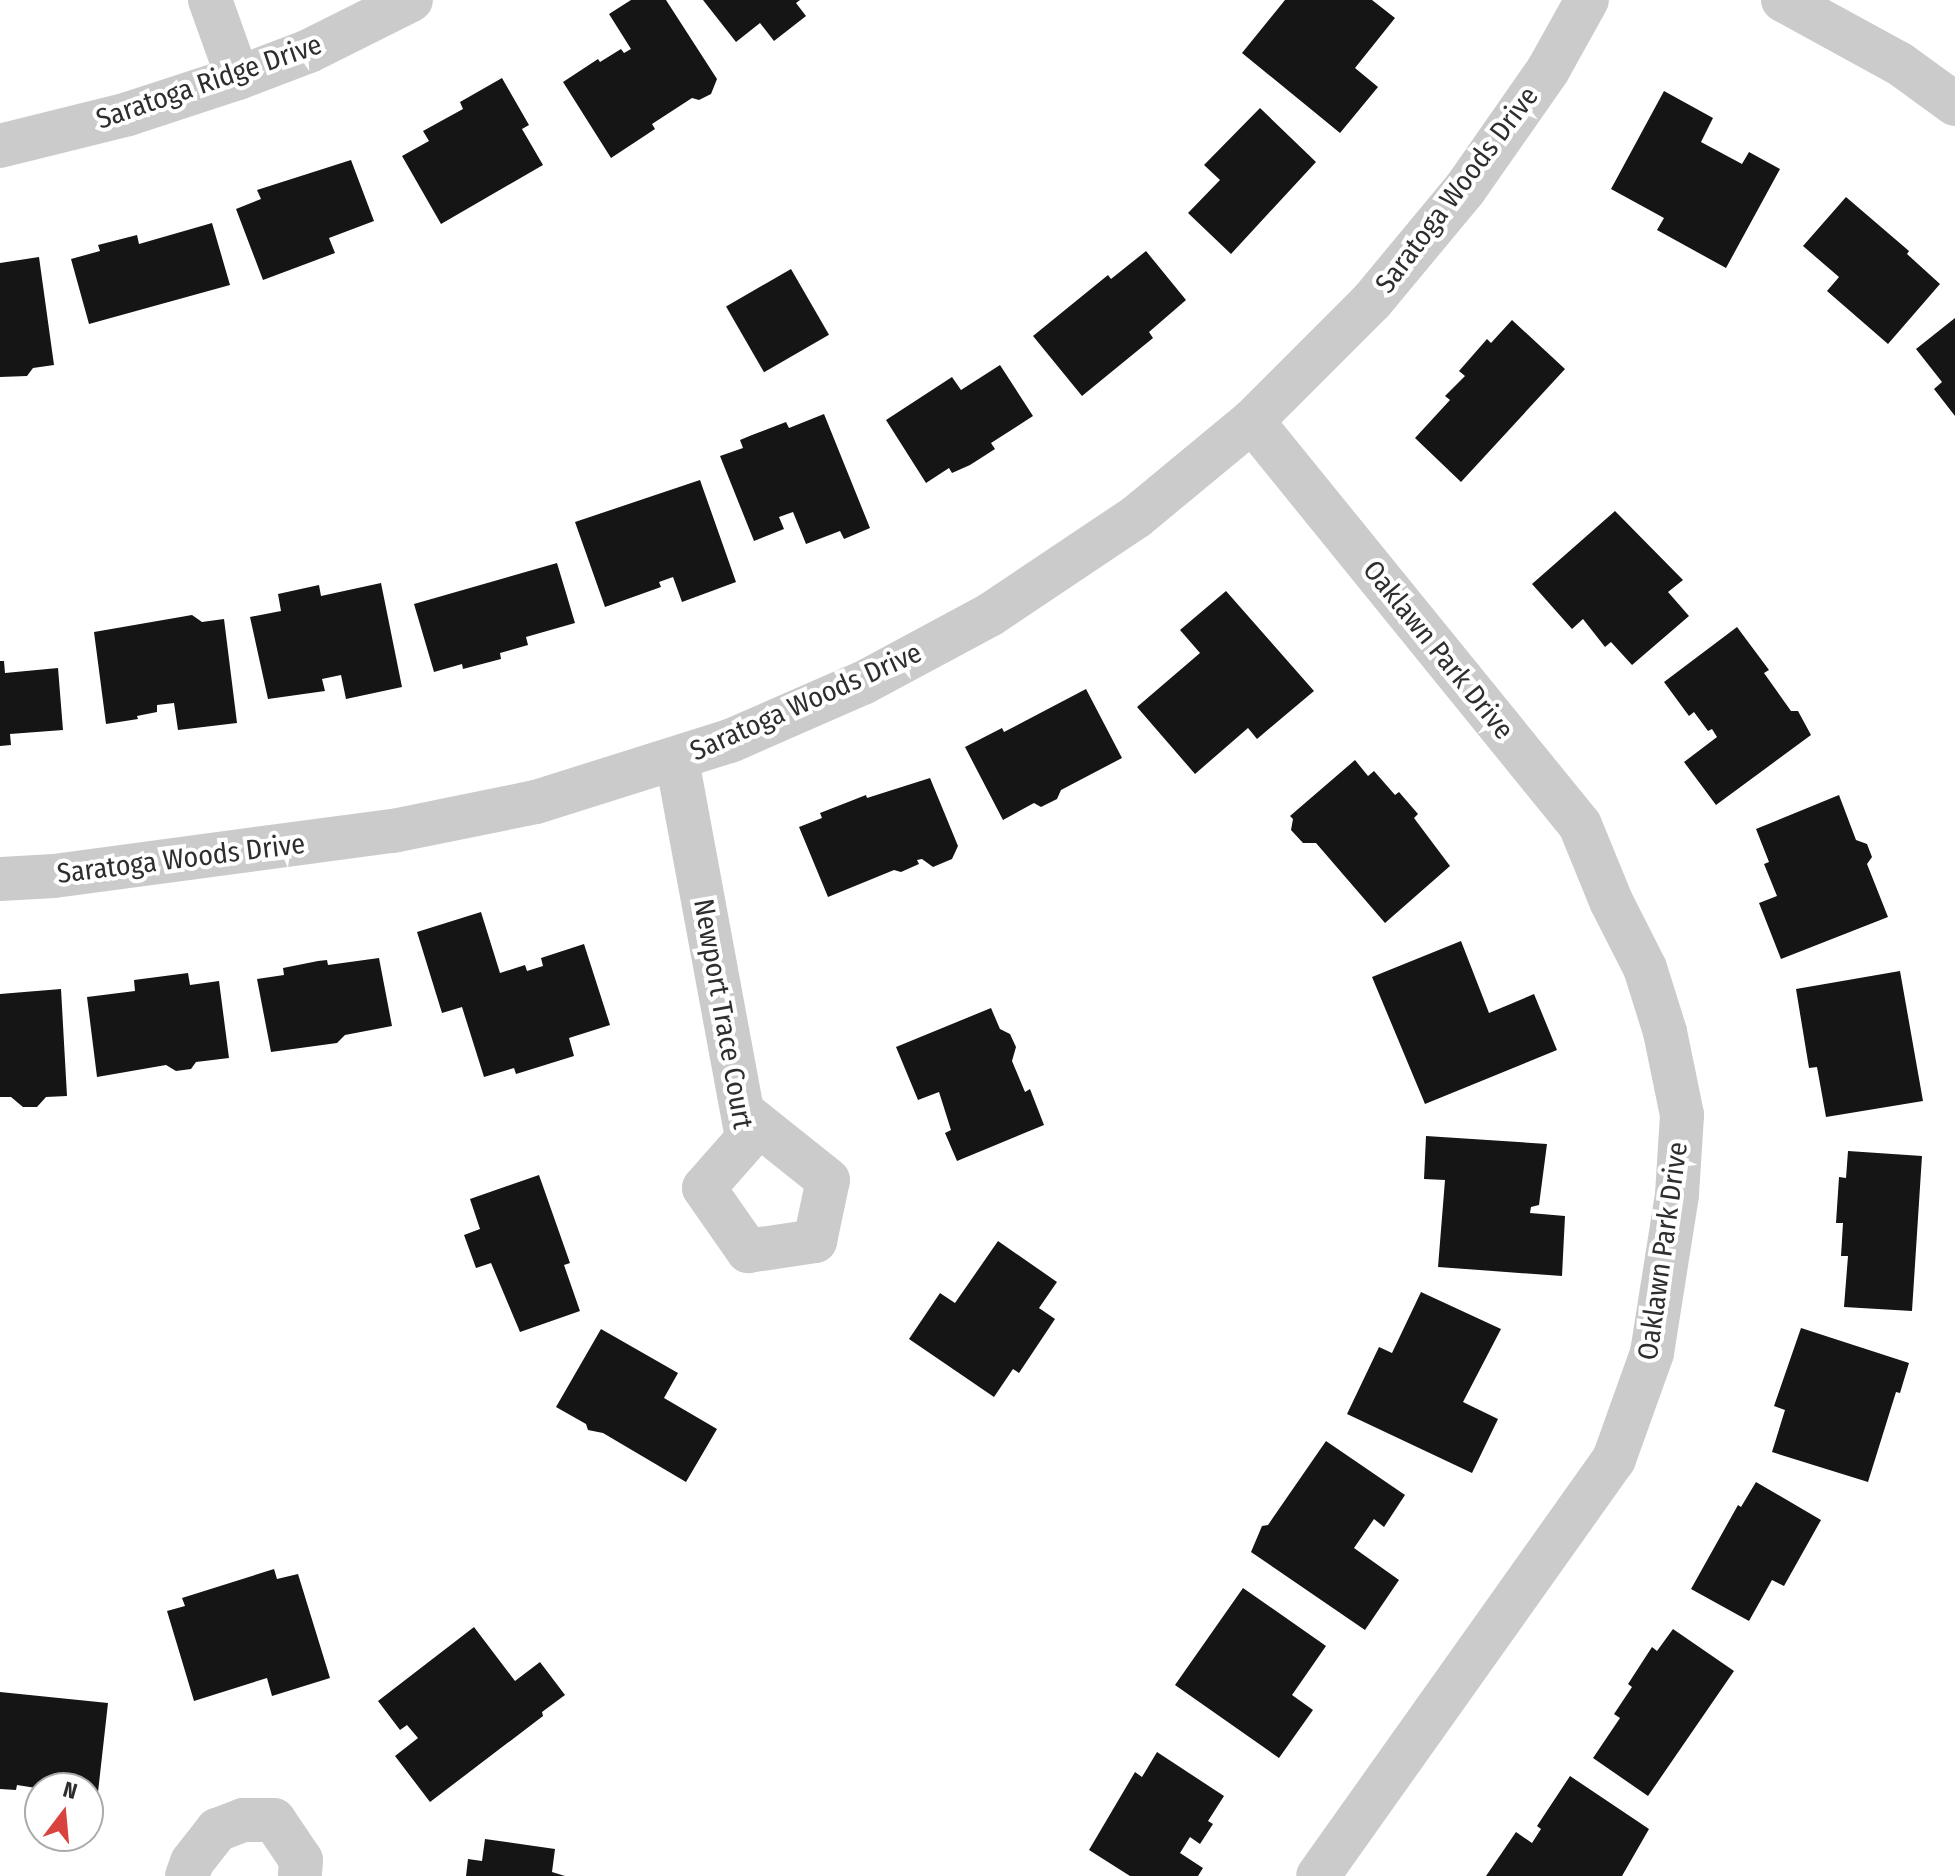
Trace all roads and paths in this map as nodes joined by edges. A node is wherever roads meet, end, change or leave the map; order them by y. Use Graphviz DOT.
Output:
graph roads {
  1 [pos="210,0"];
  2 [pos="411,0"];
  3 [pos="1587,0"];
  4 [pos="1783,0"];
  5 [pos="238,78"];
  6 [pos="1955,104"];
  7 [pos="0,146"];
  8 [pos="1252,421"];
  9 [pos="677,760"];
  10 [pos="0,879"];
  11 [pos="749,1117"];
  12 [pos="187,1876"];
  13 [pos="300,1876"];
  14 [pos="1318,1876"];
  1 -- 5 [label="street"];
  2 -- 5 [label="street, Saratoga Ridge Drive"];
  3 -- 8 [label="street, Saratoga Woods Drive"];
  4 -- 6 [label="street"];
  5 -- 7 [label="street, Saratoga Ridge Drive"];
  8 -- 9 [label="street, Saratoga Woods Drive"];
  8 -- 14 [label="street, Oaklawn Park Drive"];
  9 -- 10 [label="street, Saratoga Woods Drive"];
  9 -- 11 [label="street, Newport Trace Court"];
  12 -- 13 [label="street"];
}
